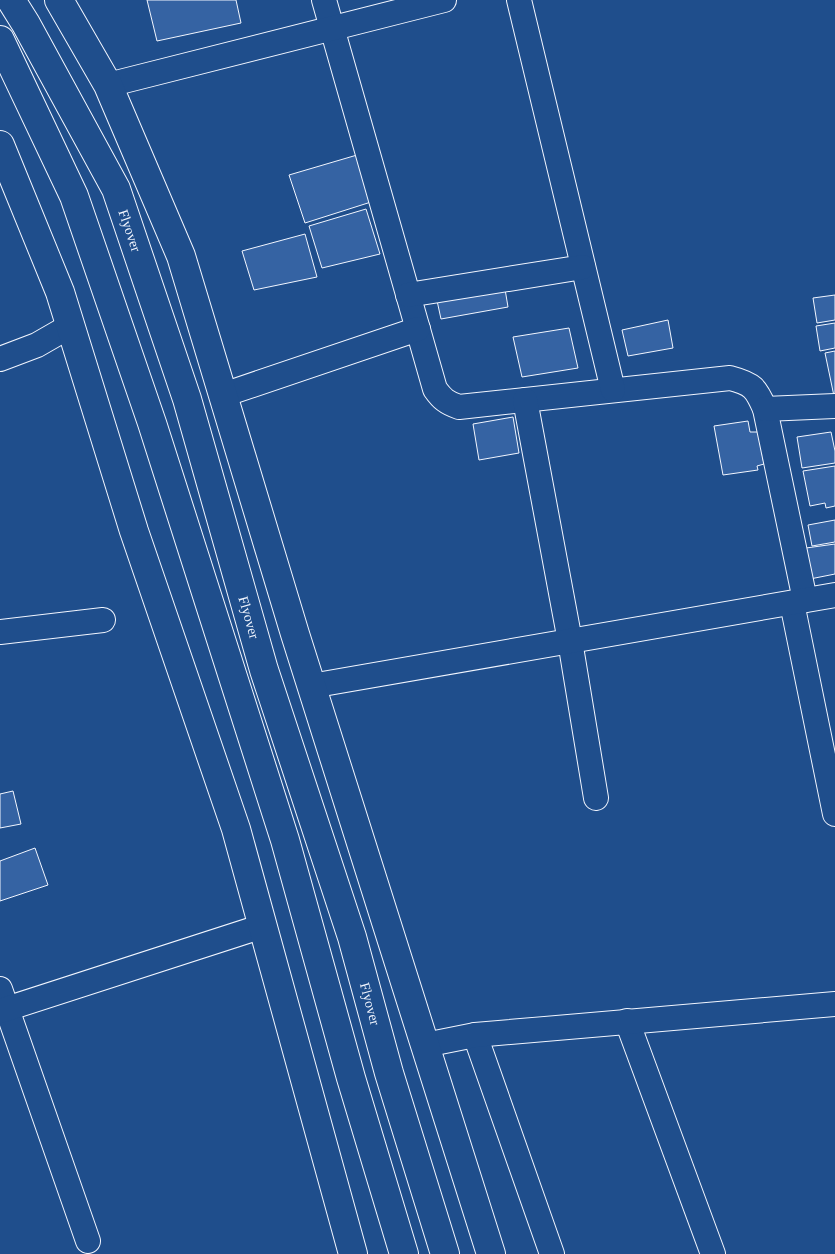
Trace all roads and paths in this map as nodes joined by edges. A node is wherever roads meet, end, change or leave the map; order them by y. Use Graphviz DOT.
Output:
graph roads {
  1 [pos="11,0"];
  2 [pos="59,0"];
  3 [pos="324,0"];
  4 [pos="444,0"];
  5 [pos="519,0"];
  6 [pos="332,28"];
  7 [pos="0,40"];
  8 [pos="108,85"];
  9 [pos="0,145"];
  10 [pos="583,267"];
  11 [pos="408,295"];
  12 [pos="70,326"];
  13 [pos="418,329"];
  14 [pos="0,359"];
  15 [pos="613,390"];
  16 [pos="223,395"];
  17 [pos="524,400"];
  18 [pos="835,406"];
  19 [pos="765,409"];
  20 [pos="835,595"];
  21 [pos="798,601"];
  22 [pos="103,620"];
  23 [pos="0,632"];
  24 [pos="570,641"];
  25 [pos="312,686"];
  26 [pos="829,750"];
  27 [pos="596,798"];
  28 [pos="835,814"];
  29 [pos="263,926"];
  30 [pos="2,1003"];
  31 [pos="835,1004"];
  32 [pos="627,1022"];
  33 [pos="476,1035"];
  34 [pos="425,1045"];
  35 [pos="88,1241"];
  36 [pos="353,1254"];
  37 [pos="404,1254"];
  38 [pos="445,1254"];
  39 [pos="491,1254"];
  40 [pos="552,1254"];
  41 [pos="713,1254"];
  1 -- 38 [label="main road, Flyover"];
  2 -- 8 [label="main road"];
  3 -- 6 [label="street"];
  4 -- 6 [label="street"];
  5 -- 10 [label="street"];
  6 -- 8 [label="street"];
  6 -- 11 [label="street"];
  7 -- 37 [label="main road"];
  8 -- 16 [label="main road"];
  9 -- 12 [label="main road"];
  10 -- 11 [label="street"];
  10 -- 15 [label="street"];
  11 -- 13 [label="street"];
  12 -- 14 [label="street"];
  12 -- 29 [label="main road"];
  13 -- 16 [label="street"];
  13 -- 17 [label="street"];
  15 -- 17 [label="street"];
  15 -- 19 [label="street"];
  16 -- 25 [label="main road"];
  17 -- 24 [label="street"];
  18 -- 19 [label="street"];
  19 -- 21 [label="street"];
  20 -- 21 [label="street"];
  21 -- 24 [label="street"];
  21 -- 26 [label="street"];
  22 -- 23 [label="street"];
  24 -- 25 [label="street"];
  24 -- 27 [label="street"];
  25 -- 34 [label="main road"];
  26 -- 28 [label="street"];
  29 -- 30 [label="street"];
  29 -- 36 [label="main road"];
  30 -- 35 [label="street"];
  31 -- 32 [label="street"];
  32 -- 33 [label="street"];
  32 -- 41 [label="street"];
  33 -- 34 [label="street"];
  33 -- 40 [label="street"];
  34 -- 39 [label="main road"];
}
